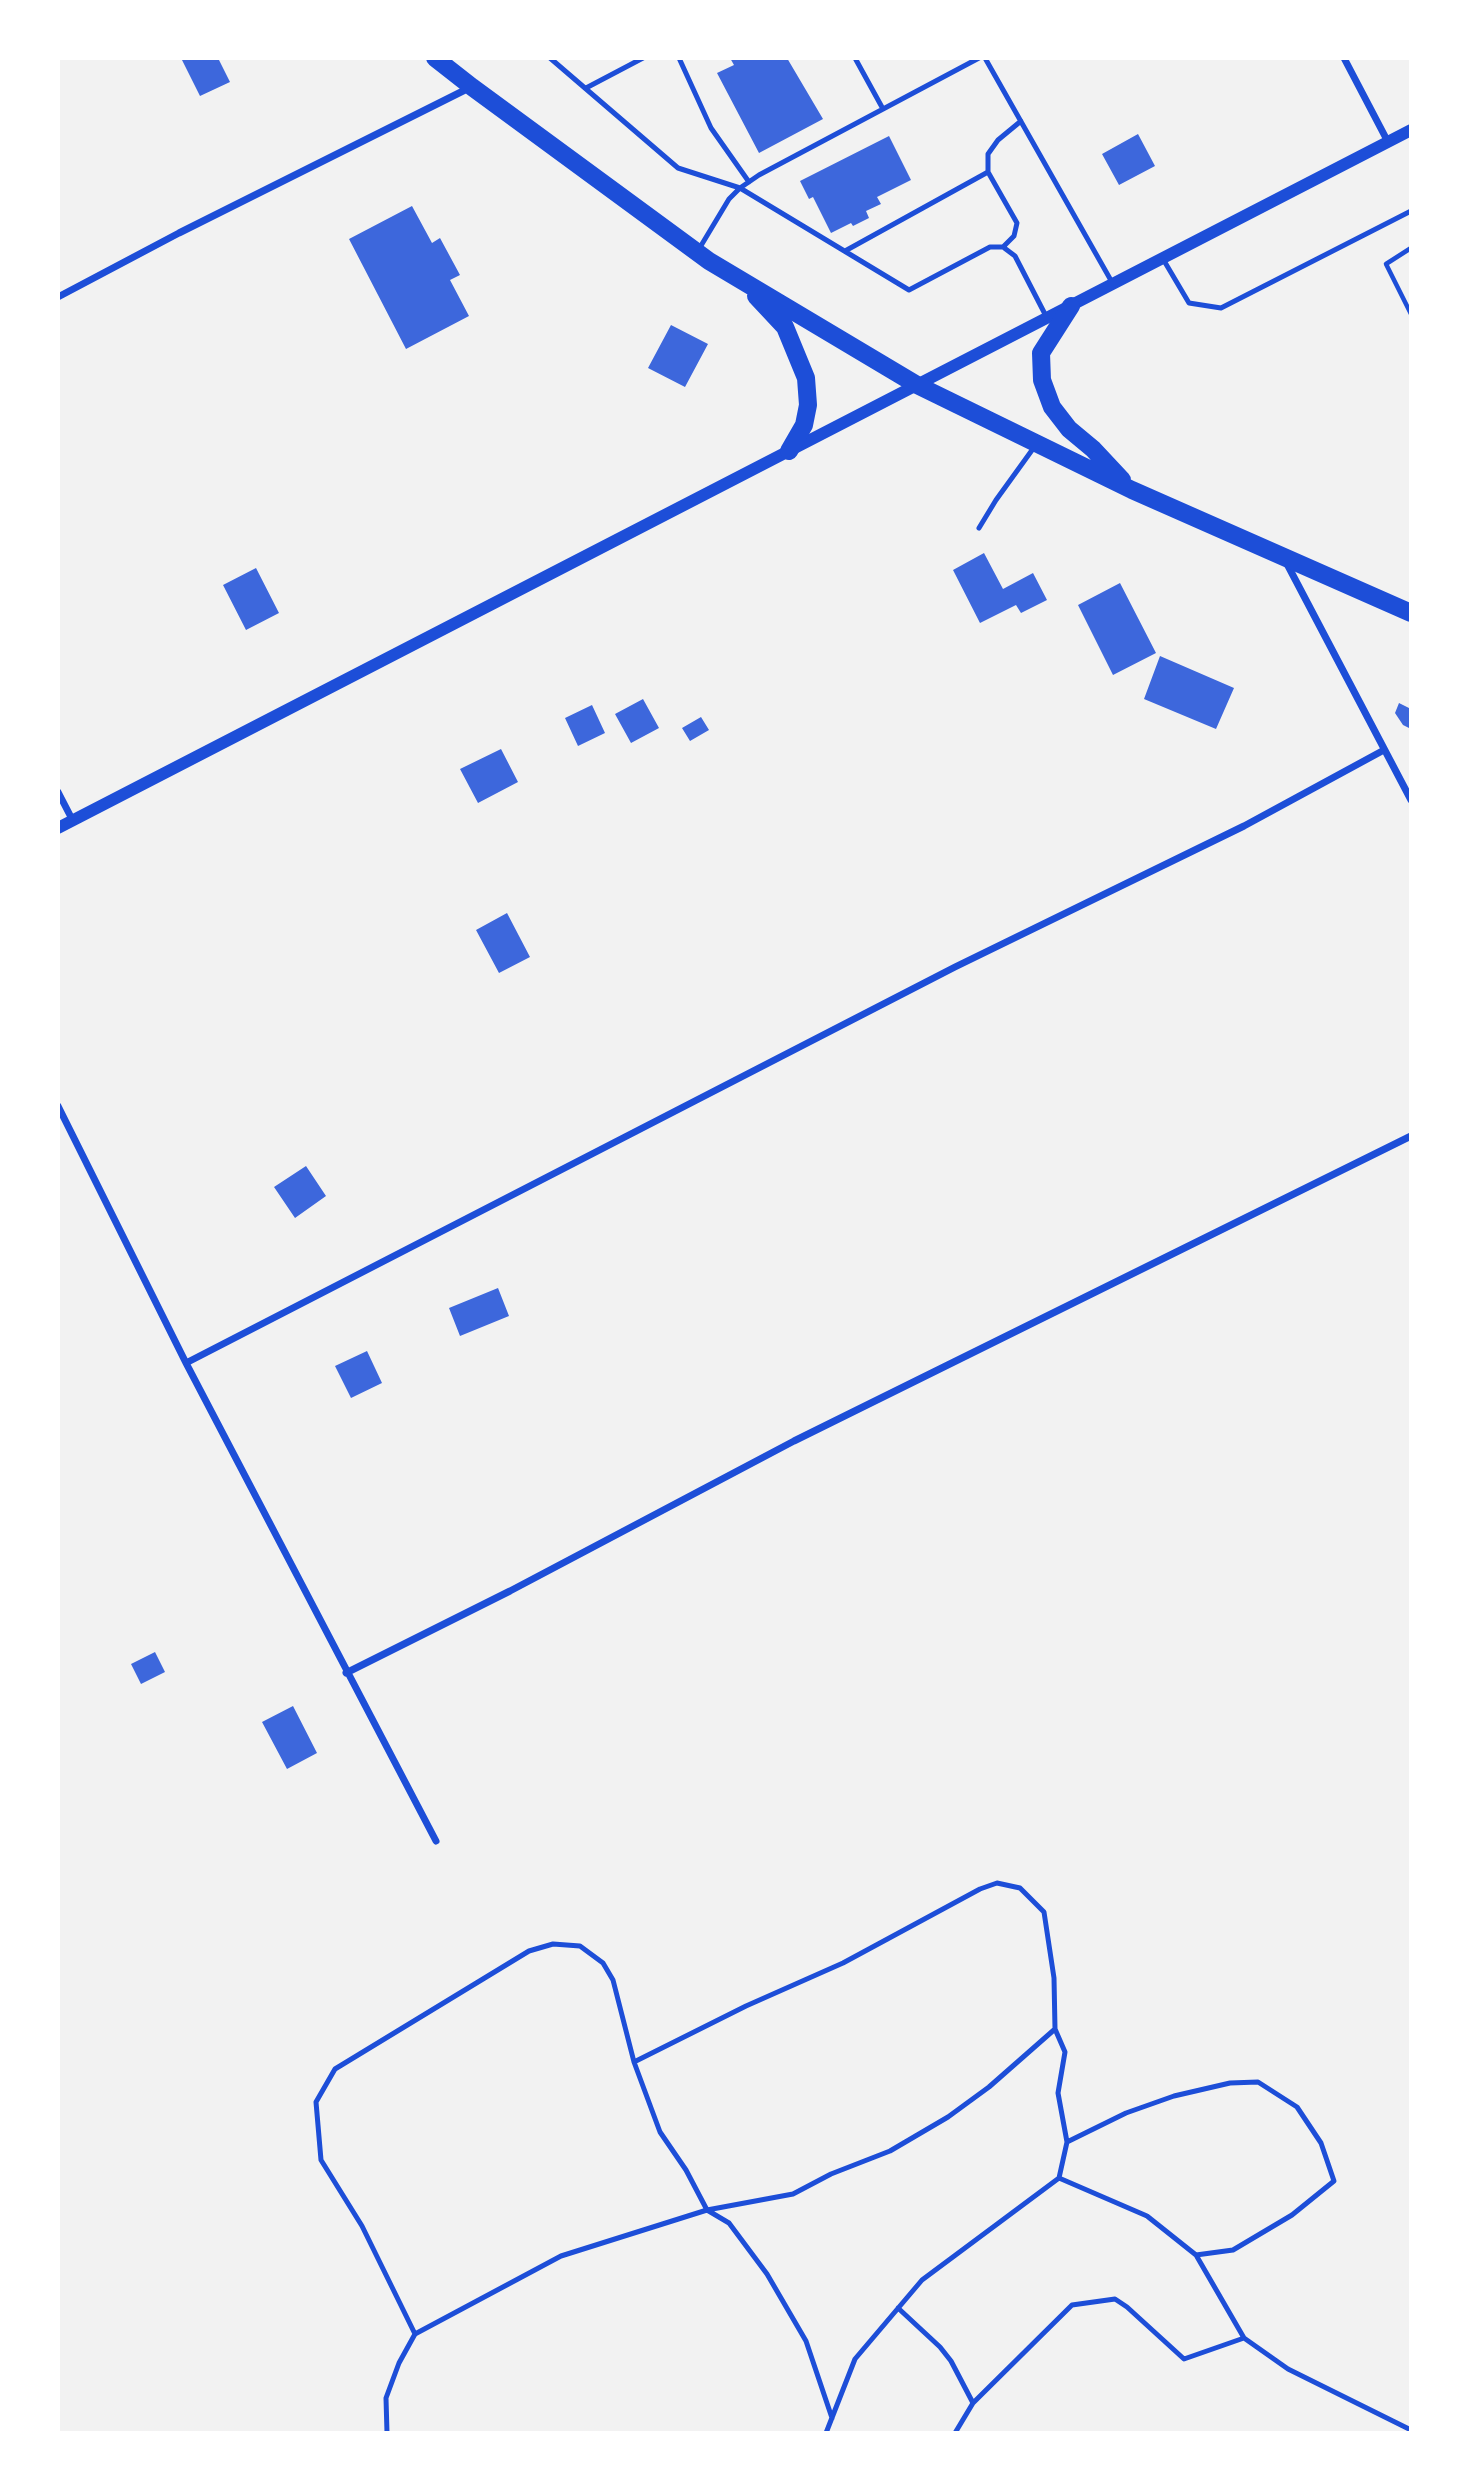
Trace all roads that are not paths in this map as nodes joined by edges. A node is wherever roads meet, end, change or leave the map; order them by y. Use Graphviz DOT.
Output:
graph roads {
  1 [pos="435,58"];
  2 [pos="550,58"];
  3 [pos="643,58"];
  4 [pos="679,58"];
  5 [pos="855,58"];
  6 [pos="979,58"];
  7 [pos="985,58"];
  8 [pos="1344,58"];
  9 [pos="472,87"];
  10 [pos="586,88"];
  11 [pos="883,109"];
  12 [pos="1021,121"];
  13 [pos="1411,130"];
  14 [pos="1388,142"];
  15 [pos="988,172"];
  16 [pos="749,182"];
  17 [pos="740,188"];
  18 [pos="1411,211"];
  19 [pos="1003,247"];
  20 [pos="845,251"];
  21 [pos="697,252"];
  22 [pos="1163,259"];
  23 [pos="742,280"];
  24 [pos="1113,284"];
  25 [pos="58,297"];
  26 [pos="1071,306"];
  27 [pos="1047,318"];
  28 [pos="917,385"];
  29 [pos="1037,444"];
  30 [pos="789,451"];
  31 [pos="1132,490"];
  32 [pos="979,528"];
  33 [pos="1283,558"];
  34 [pos="1411,613"];
  35 [pos="1384,750"];
  36 [pos="58,792"];
  37 [pos="1411,800"];
  38 [pos="73,821"];
  39 [pos="58,828"];
  40 [pos="58,1106"];
  41 [pos="1411,1136"];
  42 [pos="186,1363"];
  43 [pos="346,1673"];
  44 [pos="436,1841"];
  45 [pos="1055,2029"];
  46 [pos="634,2062"];
  47 [pos="1067,2142"];
  48 [pos="1059,2178"];
  49 [pos="708,2210"];
  50 [pos="1196,2255"];
  51 [pos="898,2308"];
  52 [pos="415,2334"];
  53 [pos="1244,2338"];
  54 [pos="973,2403"];
  55 [pos="832,2418"];
  56 [pos="1411,2430"];
  57 [pos="387,2433"];
  58 [pos="826,2433"];
  59 [pos="955,2433"];
  1 -- 9 [label="main road"];
  2 -- 10 [label="lane"];
  3 -- 10 [label="lane"];
  4 -- 16 [label="lane"];
  5 -- 11 [label="lane"];
  6 -- 11 [label="lane"];
  7 -- 12 [label="lane"];
  8 -- 14 [label="street"];
  9 -- 21 [label="main road"];
  9 -- 25 [label="street"];
  10 -- 17 [label="lane"];
  11 -- 16 [label="lane"];
  12 -- 15 [label="lane"];
  12 -- 24 [label="lane"];
  13 -- 14 [label="street"];
  14 -- 22 [label="street"];
  15 -- 19 [label="lane"];
  15 -- 20 [label="lane"];
  16 -- 17 [label="lane"];
  17 -- 20 [label="lane"];
  17 -- 21 [label="lane"];
  18 -- 22 [label="lane"];
  19 -- 20 [label="lane"];
  19 -- 27 [label="lane"];
  21 -- 23 [label="main road"];
  22 -- 24 [label="street"];
  23 -- 28 [label="main road"];
  23 -- 30 [label="main road"];
  24 -- 26 [label="street"];
  26 -- 27 [label="street"];
  26 -- 31 [label="main road"];
  27 -- 28 [label="street"];
  28 -- 29 [label="main road"];
  28 -- 30 [label="street"];
  29 -- 31 [label="main road"];
  29 -- 32 [label="lane"];
  30 -- 38 [label="street"];
  31 -- 33 [label="main road"];
  33 -- 34 [label="main road"];
  33 -- 35 [label="street"];
  35 -- 37 [label="street"];
  35 -- 42 [label="street"];
  36 -- 38 [label="street"];
  38 -- 39 [label="street"];
  40 -- 42 [label="street"];
  41 -- 43 [label="street"];
  42 -- 43 [label="street"];
  43 -- 44 [label="street"];
  45 -- 46 [label="lane"];
  45 -- 47 [label="lane"];
  45 -- 49 [label="lane"];
  46 -- 49 [label="lane"];
  46 -- 52 [label="lane"];
  47 -- 48 [label="lane"];
  47 -- 50 [label="lane"];
  48 -- 50 [label="lane"];
  48 -- 51 [label="lane"];
  49 -- 52 [label="lane"];
  49 -- 55 [label="lane"];
  50 -- 53 [label="lane"];
  51 -- 54 [label="lane"];
  51 -- 55 [label="lane"];
  52 -- 57 [label="lane"];
  53 -- 54 [label="lane"];
  53 -- 56 [label="lane"];
  54 -- 59 [label="lane"];
  55 -- 58 [label="lane"];
}
